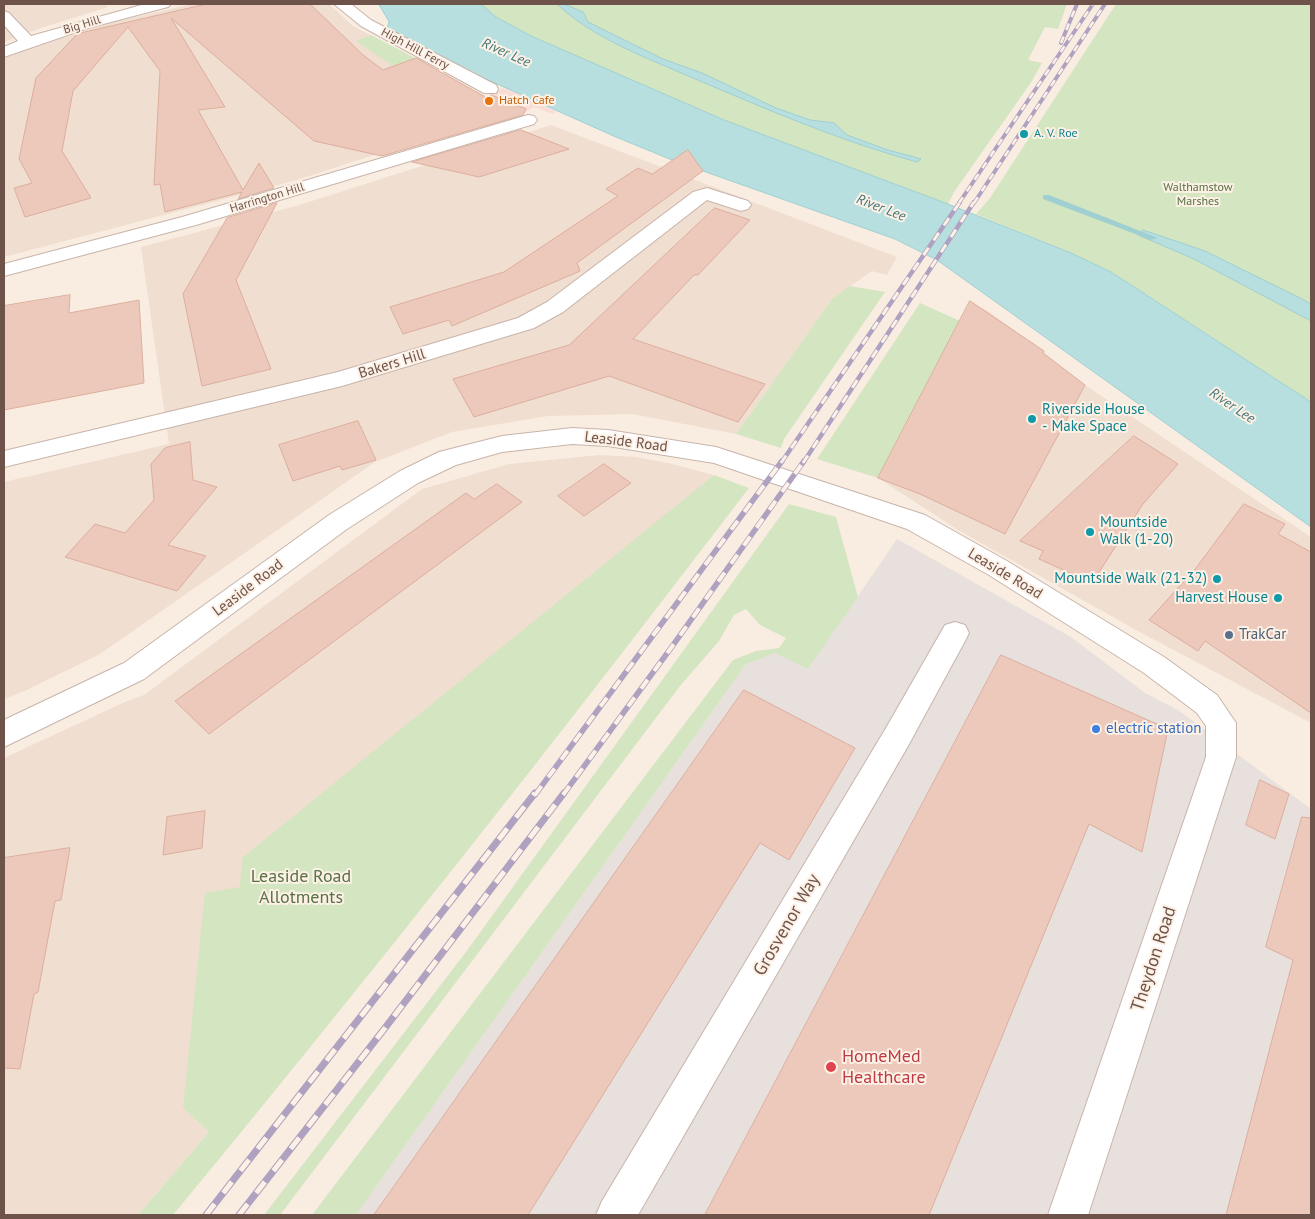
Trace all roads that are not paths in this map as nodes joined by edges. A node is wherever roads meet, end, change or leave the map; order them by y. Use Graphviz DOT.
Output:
graph roads {
  1 [pos="162,4"];
  2 [pos="342,4"];
  3 [pos="4,16"];
  4 [pos="27,42"];
  5 [pos="4,52"];
  6 [pos="490,89"];
  7 [pos="528,120"];
  8 [pos="741,205"];
  9 [pos="4,270"];
  10 [pos="4,459"];
  11 [pos="955,632"];
  12 [pos="1207,704"];
  13 [pos="4,734"];
  14 [pos="616,1215"];
  15 [pos="1068,1215"];
  1 -- 4 [label="street, Big Hill"];
  2 -- 6 [label="street, High Hill Ferry"];
  3 -- 4 [label="street"];
  4 -- 5 [label="street, Big Hill"];
  7 -- 9 [label="street, Harrington Hill"];
  8 -- 10 [label="street, Bakers Hill"];
  11 -- 14 [label="street, Grosvenor Way"];
  12 -- 13 [label="street, Leaside Road"];
  12 -- 15 [label="street, Theydon Road"];
}
